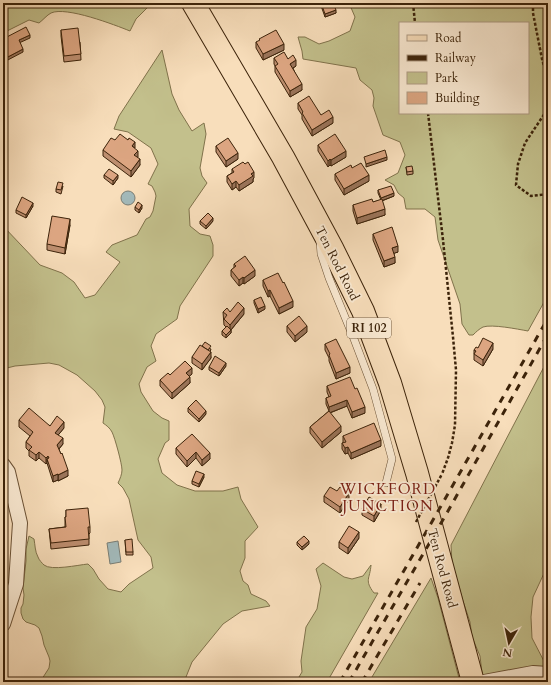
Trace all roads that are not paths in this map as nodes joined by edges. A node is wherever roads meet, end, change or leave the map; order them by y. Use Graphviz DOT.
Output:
graph roads {
  1 [pos="193,3"];
  2 [pos="319,225"];
  3 [pos="3,465"];
  4 [pos="386,483"];
  5 [pos="3,624"];
  6 [pos="548,674"];
  7 [pos="473,682"];
  8 [pos="484,682"];
  1 -- 2 [label="main road, Ten Rod Road / RI 102"];
  2 -- 4 [label="lane"];
  2 -- 7 [label="main road, Ten Rod Road / RI 102"];
  3 -- 5 [label="street"];
  6 -- 8 [label="street"];
}
